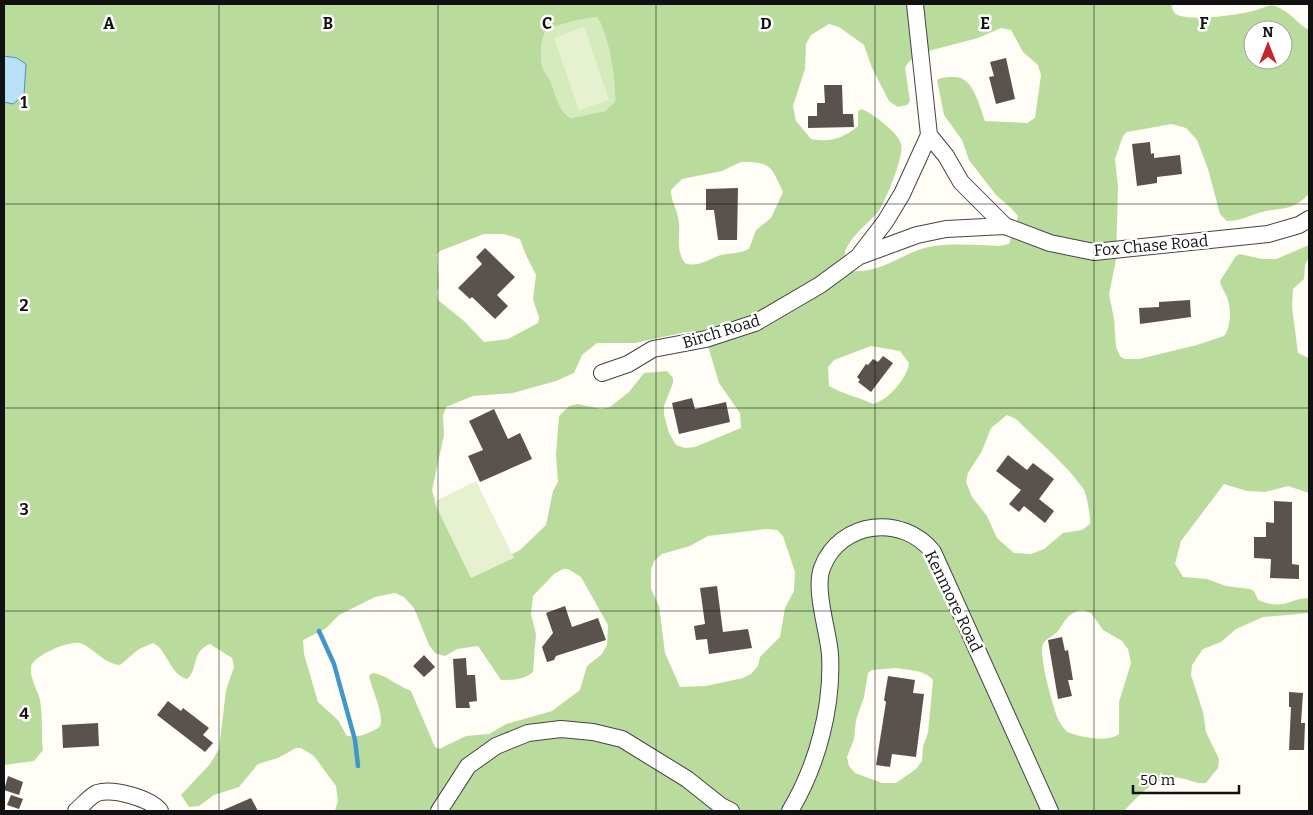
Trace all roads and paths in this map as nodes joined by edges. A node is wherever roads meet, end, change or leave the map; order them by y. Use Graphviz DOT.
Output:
graph roads {
  1 [pos="915,4"];
  2 [pos="929,135"];
  3 [pos="1309,219"];
  4 [pos="1005,226"];
  5 [pos="858,257"];
  6 [pos="602,373"];
  7 [pos="76,811"];
  8 [pos="160,811"];
  9 [pos="439,811"];
  10 [pos="731,811"];
  11 [pos="790,811"];
  12 [pos="1050,811"];
  1 -- 2 [label="street"];
  2 -- 4 [label="street, Fox Chase Road"];
  2 -- 5 [label="street, Birch Road"];
  3 -- 4 [label="street, Fox Chase Road"];
  4 -- 5 [label="street, Birch Road"];
  5 -- 6 [label="street, Birch Road"];
  7 -- 8 [label="street"];
  9 -- 10 [label="street"];
  11 -- 12 [label="street, Kenmore Road"];
}
